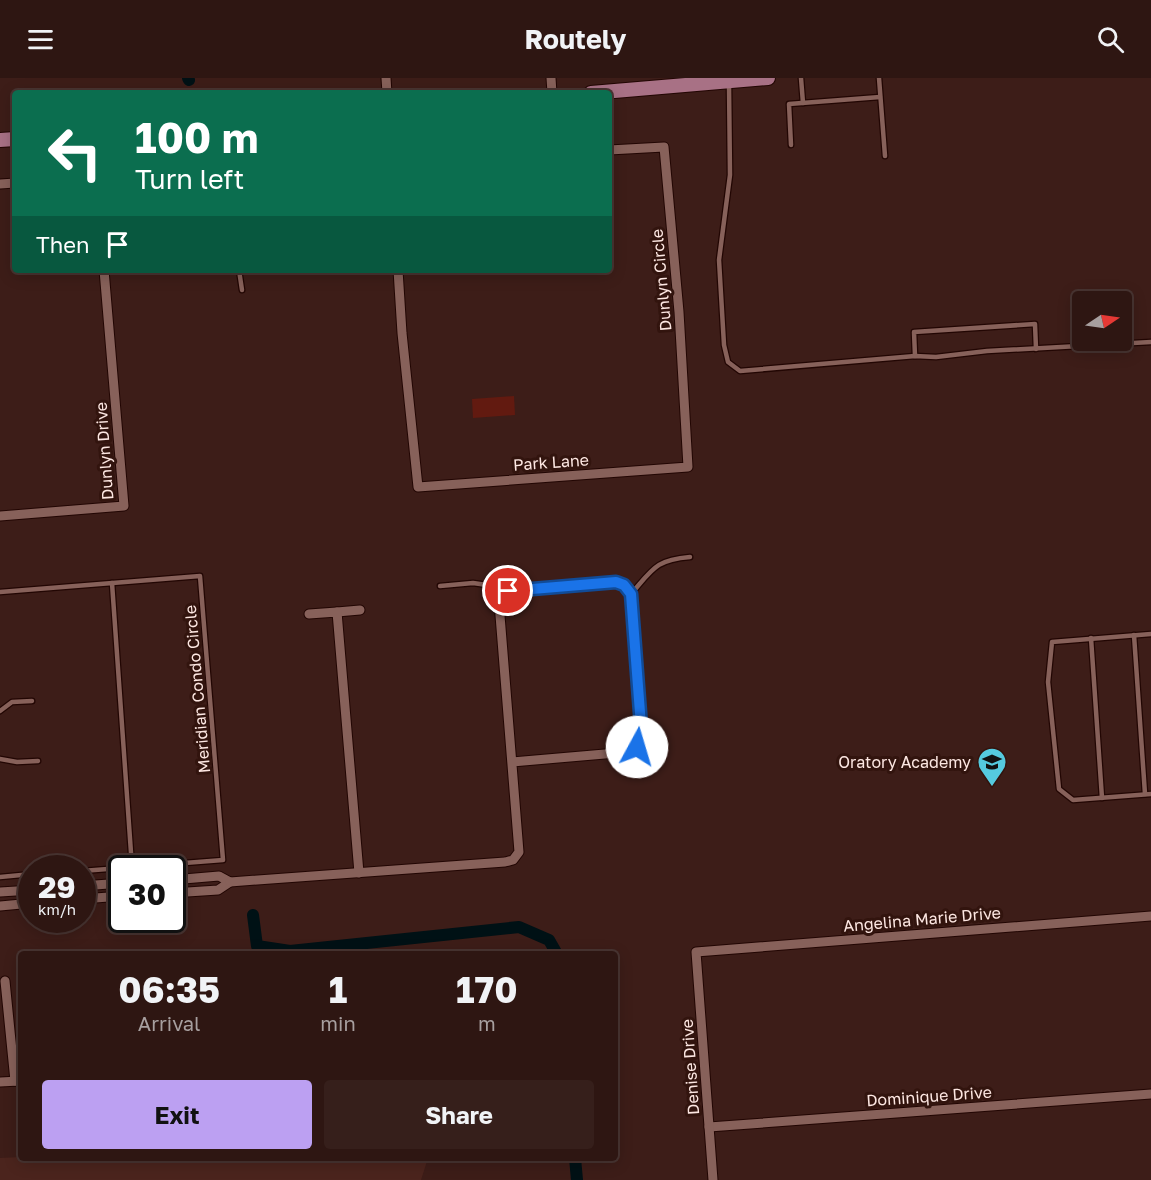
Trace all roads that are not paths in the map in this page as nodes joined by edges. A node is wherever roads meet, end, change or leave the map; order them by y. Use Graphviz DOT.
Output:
graph roads {
  1 [pos="768,78"];
  2 [pos="801,78"];
  3 [pos="879,78"];
  4 [pos="729,81"];
  5 [pos="612,91"];
  6 [pos="880,97"];
  7 [pos="803,103"];
  8 [pos="791,145"];
  9 [pos="612,150"];
  10 [pos="885,156"];
  11 [pos="104,273"];
  12 [pos="239,273"];
  13 [pos="398,273"];
  14 [pos="242,290"];
  15 [pos="1151,342"];
  16 [pos="1036,349"];
  17 [pos="915,356"];
  18 [pos="688,466"];
  19 [pos="0,516"];
  20 [pos="690,557"];
  21 [pos="112,583"];
  22 [pos="440,586"];
  23 [pos="0,592"];
  24 [pos="631,594"];
  25 [pos="501,597"];
  26 [pos="360,610"];
  27 [pos="337,612"];
  28 [pos="309,614"];
  29 [pos="1151,634"];
  30 [pos="1134,635"];
  31 [pos="1091,638"];
  32 [pos="32,701"];
  33 [pos="0,711"];
  34 [pos="0,759"];
  35 [pos="38,761"];
  36 [pos="512,762"];
  37 [pos="1148,794"];
  38 [pos="1102,798"];
  39 [pos="131,855"];
  40 [pos="186,863"];
  41 [pos="359,873"];
  42 [pos="18,875"];
  43 [pos="0,877"];
  44 [pos="186,879"];
  45 [pos="230,882"];
  46 [pos="18,891"];
  47 [pos="0,892"];
  48 [pos="186,892"];
  49 [pos="18,904"];
  50 [pos="0,906"];
  51 [pos="1151,916"];
  52 [pos="696,952"];
  53 [pos="5,981"];
  54 [pos="18,1081"];
  55 [pos="0,1082"];
  56 [pos="1151,1094"];
  57 [pos="709,1127"];
  58 [pos="713,1180"];
  1 -- 4 [label="main road"];
  2 -- 7 [label="lane"];
  3 -- 6 [label="lane"];
  4 -- 5 [label="main road"];
  4 -- 17 [label="lane"];
  6 -- 7 [label="lane"];
  6 -- 10 [label="lane"];
  7 -- 8 [label="lane"];
  9 -- 18 [label="street, Dunlyn Circle"];
  11 -- 19 [label="street, Dunlyn Drive"];
  12 -- 14 [label="lane"];
  13 -- 18 [label="street, Park Lane"];
  15 -- 16 [label="lane"];
  16 -- 17 [label="lane"];
  16 -- 17 [label="lane"];
  20 -- 24 [label="lane"];
  21 -- 23 [label="lane, Meridian Condo Circle"];
  21 -- 39 [label="lane"];
  21 -- 40 [label="lane, Meridian Condo Circle"];
  22 -- 25 [label="lane"];
  24 -- 25 [label="street"];
  24 -- 36 [label="street"];
  25 -- 36 [label="street"];
  26 -- 27 [label="street"];
  27 -- 28 [label="street"];
  27 -- 41 [label="street"];
  29 -- 30 [label="lane"];
  30 -- 31 [label="lane"];
  30 -- 37 [label="lane"];
  31 -- 38 [label="lane"];
  31 -- 38 [label="lane"];
  32 -- 33 [label="lane"];
  34 -- 35 [label="lane"];
  36 -- 41 [label="street"];
  37 -- 38 [label="lane"];
  41 -- 45 [label="street"];
  42 -- 43 [label="lane"];
  44 -- 45 [label="street"];
  45 -- 48 [label="street"];
  46 -- 47 [label="street"];
  49 -- 50 [label="street"];
  51 -- 52 [label="street, Angelina Marie Drive"];
  52 -- 57 [label="street, Denise Drive"];
  53 -- 54 [label="street"];
  54 -- 55 [label="street"];
  56 -- 57 [label="street, Dominique Drive"];
  57 -- 58 [label="street, Denise Drive"];
}
